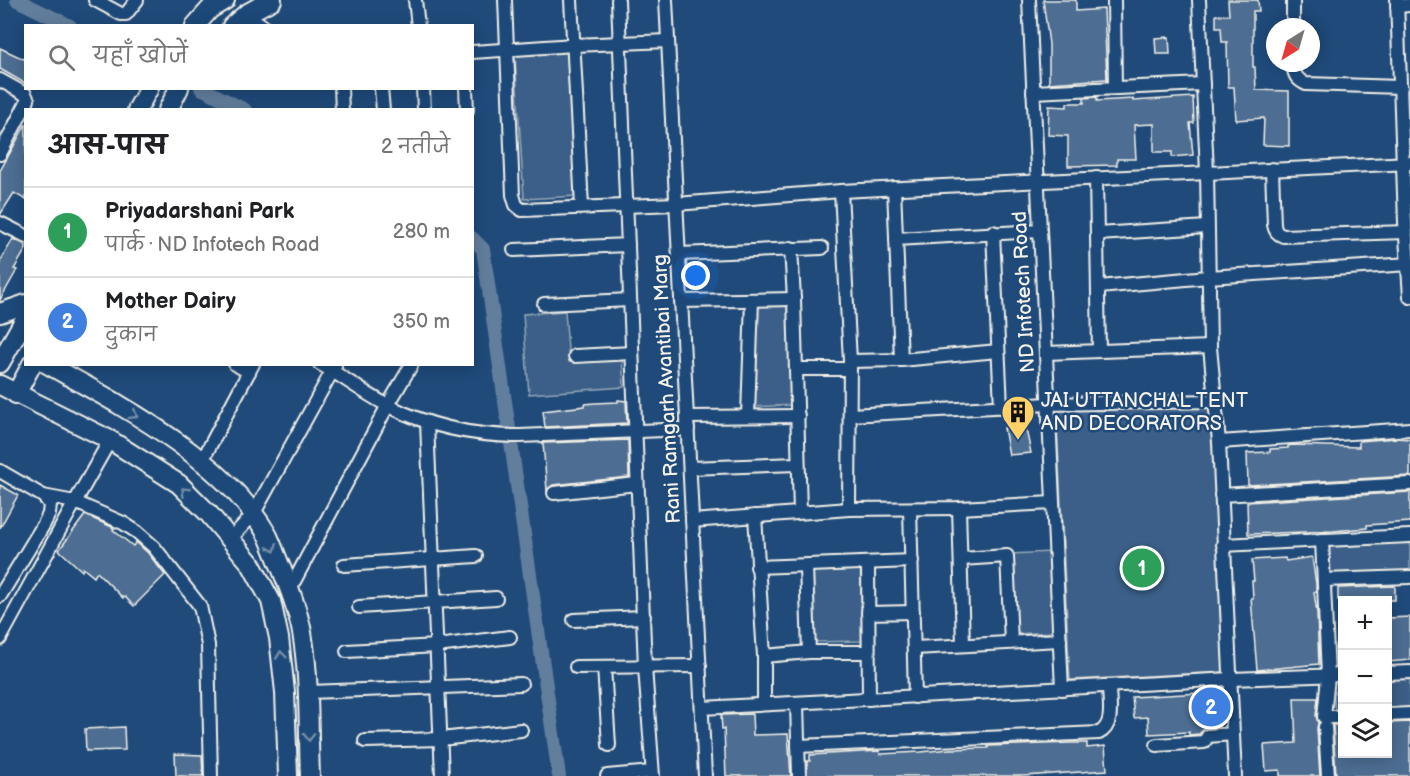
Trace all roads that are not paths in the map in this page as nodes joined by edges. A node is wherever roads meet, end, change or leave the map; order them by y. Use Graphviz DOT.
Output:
graph roads {
  1 [pos="137,0"];
  2 [pos="225,0"];
  3 [pos="272,0"];
  4 [pos="415,0"];
  5 [pos="505,0"];
  6 [pos="571,0"];
  7 [pos="618,0"];
  8 [pos="666,0"];
  9 [pos="1029,0"];
  10 [pos="1114,0"];
  11 [pos="1200,0"];
  12 [pos="1293,0"];
  13 [pos="100,1"];
  14 [pos="1401,4"];
  15 [pos="1293,18"];
  16 [pos="239,20"];
  17 [pos="197,24"];
  18 [pos="255,24"];
  19 [pos="418,24"];
  20 [pos="668,41"];
  21 [pos="620,44"];
  22 [pos="574,45"];
  23 [pos="508,50"];
  24 [pos="474,52"];
  25 [pos="1294,72"];
  26 [pos="0,80"];
  27 [pos="1203,84"];
  28 [pos="1401,87"];
  29 [pos="1115,88"];
  30 [pos="148,90"];
  31 [pos="340,90"];
  32 [pos="381,90"];
  33 [pos="423,90"];
  34 [pos="466,90"];
  35 [pos="1033,92"];
  36 [pos="138,108"];
  37 [pos="342,108"];
  38 [pos="383,108"];
  39 [pos="424,108"];
  40 [pos="467,108"];
  41 [pos="5,134"];
  42 [pos="0,153"];
  43 [pos="1406,163"];
  44 [pos="1272,169"];
  45 [pos="1207,172"];
  46 [pos="1096,178"];
  47 [pos="1037,181"];
  48 [pos="894,188"];
  49 [pos="842,191"];
  50 [pos="676,204"];
  51 [pos="626,206"];
  52 [pos="582,207"];
  53 [pos="0,222"];
  54 [pos="1407,226"];
  55 [pos="1207,227"];
  56 [pos="1040,231"];
  57 [pos="993,232"];
  58 [pos="1098,234"];
  59 [pos="24,235"];
  60 [pos="896,239"];
  61 [pos="628,245"];
  62 [pos="822,248"];
  63 [pos="790,249"];
  64 [pos="514,250"];
  65 [pos="679,254"];
  66 [pos="1409,264"];
  67 [pos="1208,277"];
  68 [pos="1099,287"];
  69 [pos="1410,297"];
  70 [pos="794,299"];
  71 [pos="630,300"];
  72 [pos="752,300"];
  73 [pos="681,301"];
  74 [pos="544,304"];
  75 [pos="24,305"];
  76 [pos="0,313"];
  77 [pos="24,322"];
  78 [pos="12,346"];
  79 [pos="1210,347"];
  80 [pos="998,351"];
  81 [pos="1099,351"];
  82 [pos="632,353"];
  83 [pos="1046,353"];
  84 [pos="576,356"];
  85 [pos="901,360"];
  86 [pos="0,363"];
  87 [pos="850,365"];
  88 [pos="31,366"];
  89 [pos="52,366"];
  90 [pos="78,366"];
  91 [pos="410,366"];
  92 [pos="251,368"];
  93 [pos="334,368"];
  94 [pos="796,369"];
  95 [pos="8,390"];
  96 [pos="98,392"];
  97 [pos="1215,401"];
  98 [pos="1048,404"];
  99 [pos="388,405"];
  100 [pos="1001,407"];
  101 [pos="748,415"];
  102 [pos="850,415"];
  103 [pos="798,416"];
  104 [pos="428,423"];
  105 [pos="687,423"];
  106 [pos="1410,429"];
  107 [pos="635,431"];
  108 [pos="110,440"];
  109 [pos="1219,442"];
  110 [pos="202,461"];
  111 [pos="798,464"];
  112 [pos="690,468"];
  113 [pos="0,471"];
  114 [pos="637,484"];
  115 [pos="1410,484"];
  116 [pos="554,493"];
  117 [pos="1221,495"];
  118 [pos="44,496"];
  119 [pos="75,501"];
  120 [pos="1053,503"];
  121 [pos="959,508"];
  122 [pos="849,509"];
  123 [pos="910,510"];
  124 [pos="800,512"];
  125 [pos="253,515"];
  126 [pos="755,516"];
  127 [pos="692,522"];
  128 [pos="1410,536"];
  129 [pos="230,539"];
  130 [pos="1322,540"];
  131 [pos="1223,545"];
  132 [pos="477,556"];
  133 [pos="961,559"];
  134 [pos="435,560"];
  135 [pos="912,561"];
  136 [pos="868,564"];
  137 [pos="344,565"];
  138 [pos="806,566"];
  139 [pos="757,567"];
  140 [pos="1410,577"];
  141 [pos="1324,580"];
  142 [pos="291,589"];
  143 [pos="0,595"];
  144 [pos="496,598"];
  145 [pos="434,601"];
  146 [pos="358,607"];
  147 [pos="914,612"];
  148 [pos="867,613"];
  149 [pos="644,617"];
  150 [pos="574,620"];
  151 [pos="510,637"];
  152 [pos="0,639"];
  153 [pos="1060,640"];
  154 [pos="1011,642"];
  155 [pos="963,645"];
  156 [pos="438,646"];
  157 [pos="915,648"];
  158 [pos="347,651"];
  159 [pos="809,652"];
  160 [pos="868,652"];
  161 [pos="764,656"];
  162 [pos="700,666"];
  163 [pos="576,667"];
  164 [pos="604,667"];
  165 [pos="645,667"];
  166 [pos="1410,672"];
  167 [pos="1392,673"];
  168 [pos="1338,675"];
  169 [pos="1328,676"];
  170 [pos="1231,678"];
  171 [pos="521,684"];
  172 [pos="1109,687"];
  173 [pos="437,688"];
  174 [pos="1062,689"];
  175 [pos="309,692"];
  176 [pos="915,697"];
  177 [pos="868,699"];
  178 [pos="796,703"];
  179 [pos="764,705"];
  180 [pos="702,708"];
  181 [pos="1410,714"];
  182 [pos="1392,715"];
  183 [pos="1338,717"];
  184 [pos="1325,727"];
  185 [pos="521,730"];
  186 [pos="1233,735"];
  187 [pos="441,739"];
  188 [pos="364,741"];
  189 [pos="609,745"];
  190 [pos="1157,745"];
  191 [pos="798,746"];
  192 [pos="652,774"];
  193 [pos="211,776"];
  194 [pos="288,776"];
  195 [pos="310,776"];
  196 [pos="442,776"];
  197 [pos="607,776"];
  198 [pos="705,776"];
  199 [pos="799,776"];
  200 [pos="1235,776"];
  201 [pos="1328,776"];
  1 -- 13 [label="street"];
  2 -- 17 [label="street"];
  3 -- 16 [label="street"];
  4 -- 19 [label="street"];
  5 -- 23 [label="street"];
  6 -- 22 [label="street"];
  7 -- 21 [label="street"];
  8 -- 20 [label="street, Rani Ramgarh Avantibai Marg"];
  9 -- 35 [label="street, ND Infotech Road"];
  10 -- 29 [label="street"];
  11 -- 27 [label="street"];
  12 -- 15 [label="street"];
  14 -- 28 [label="street"];
  16 -- 18 [label="street"];
  20 -- 21 [label="street"];
  20 -- 50 [label="street, Rani Ramgarh Avantibai Marg"];
  21 -- 22 [label="street"];
  21 -- 51 [label="street"];
  22 -- 23 [label="street"];
  22 -- 52 [label="street"];
  23 -- 24 [label="street"];
  23 -- 52 [label="street"];
  25 -- 28 [label="street"];
  26 -- 41 [label="street"];
  27 -- 29 [label="street"];
  27 -- 45 [label="street"];
  28 -- 43 [label="street"];
  29 -- 35 [label="street"];
  30 -- 36 [label="street"];
  31 -- 37 [label="street"];
  32 -- 38 [label="street"];
  33 -- 39 [label="street"];
  34 -- 40 [label="street"];
  35 -- 47 [label="street, ND Infotech Road"];
  41 -- 42 [label="street"];
  43 -- 44 [label="street"];
  43 -- 54 [label="street"];
  44 -- 45 [label="street"];
  44 -- 54 [label="street"];
  45 -- 46 [label="street"];
  45 -- 55 [label="street"];
  46 -- 47 [label="street"];
  46 -- 58 [label="street"];
  47 -- 48 [label="street"];
  47 -- 56 [label="street, ND Infotech Road"];
  48 -- 49 [label="street"];
  48 -- 60 [label="street"];
  49 -- 50 [label="street"];
  49 -- 87 [label="street"];
  50 -- 51 [label="street"];
  50 -- 65 [label="street, Rani Ramgarh Avantibai Marg"];
  51 -- 52 [label="street"];
  51 -- 61 [label="street"];
  53 -- 59 [label="street"];
  54 -- 66 [label="street"];
  55 -- 58 [label="street"];
  55 -- 67 [label="street"];
  56 -- 57 [label="street"];
  56 -- 83 [label="street, ND Infotech Road"];
  57 -- 60 [label="street"];
  57 -- 80 [label="street"];
  58 -- 68 [label="street"];
  60 -- 85 [label="street"];
  61 -- 64 [label="street"];
  61 -- 71 [label="street"];
  62 -- 63 [label="street"];
  63 -- 65 [label="street"];
  63 -- 70 [label="street"];
  65 -- 73 [label="street, Rani Ramgarh Avantibai Marg"];
  66 -- 67 [label="street"];
  66 -- 69 [label="street"];
  67 -- 68 [label="street"];
  67 -- 79 [label="street"];
  68 -- 81 [label="street"];
  70 -- 72 [label="street"];
  70 -- 94 [label="street"];
  71 -- 74 [label="street"];
  71 -- 82 [label="street"];
  72 -- 73 [label="street"];
  72 -- 101 [label="street"];
  73 -- 105 [label="street, Rani Ramgarh Avantibai Marg"];
  75 -- 76 [label="street"];
  77 -- 78 [label="street"];
  78 -- 86 [label="street"];
  79 -- 81 [label="street"];
  79 -- 97 [label="street"];
  80 -- 85 [label="street"];
  80 -- 100 [label="street"];
  81 -- 83 [label="street"];
  82 -- 84 [label="street"];
  82 -- 107 [label="street"];
  83 -- 98 [label="street, ND Infotech Road"];
  85 -- 87 [label="street"];
  87 -- 94 [label="street"];
  87 -- 102 [label="street"];
  88 -- 95 [label="street"];
  89 -- 96 [label="street"];
  90 -- 96 [label="street"];
  91 -- 99 [label="street"];
  92 -- 110 [label="street"];
  93 -- 99 [label="street"];
  93 -- 125 [label="street"];
  94 -- 103 [label="street"];
  95 -- 108 [label="street"];
  96 -- 110 [label="street, one-way"];
  97 -- 98 [label="street"];
  97 -- 109 [label="street"];
  98 -- 100 [label="street"];
  98 -- 120 [label="street, ND Infotech Road"];
  99 -- 104 [label="street"];
  99 -- 142 [label="street"];
  100 -- 102 [label="street"];
  101 -- 103 [label="street"];
  101 -- 105 [label="street"];
  102 -- 122 [label="street"];
  103 -- 111 [label="street"];
  104 -- 107 [label="street"];
  104 -- 134 [label="street"];
  105 -- 107 [label="street"];
  105 -- 112 [label="street, Rani Ramgarh Avantibai Marg"];
  106 -- 109 [label="street"];
  107 -- 114 [label="street"];
  108 -- 119 [label="street"];
  129 -- 108 [label="street, one-way"];
  109 -- 117 [label="street"];
  110 -- 125 [label="street"];
  111 -- 112 [label="street"];
  111 -- 124 [label="street"];
  112 -- 127 [label="street, Rani Ramgarh Avantibai Marg"];
  113 -- 118 [label="street"];
  114 -- 116 [label="street"];
  114 -- 149 [label="street"];
  115 -- 117 [label="street"];
  117 -- 131 [label="street"];
  118 -- 119 [label="street"];
  118 -- 143 [label="street"];
  119 -- 152 [label="street"];
  119 -- 193 [label="street"];
  120 -- 121 [label="street"];
  120 -- 153 [label="street, ND Infotech Road"];
  121 -- 123 [label="street"];
  121 -- 133 [label="street"];
  122 -- 123 [label="street"];
  122 -- 124 [label="street"];
  123 -- 135 [label="street"];
  124 -- 126 [label="street"];
  125 -- 129 [label="street"];
  125 -- 142 [label="street, one-way"];
  126 -- 127 [label="street"];
  126 -- 139 [label="street"];
  127 -- 162 [label="street, Rani Ramgarh Avantibai Marg"];
  128 -- 130 [label="street"];
  194 -- 129 [label="street, one-way"];
  130 -- 131 [label="street"];
  130 -- 141 [label="street"];
  131 -- 170 [label="street"];
  132 -- 134 [label="street"];
  133 -- 154 [label="street"];
  133 -- 155 [label="street"];
  134 -- 137 [label="street"];
  134 -- 145 [label="street"];
  135 -- 136 [label="street"];
  135 -- 147 [label="street"];
  136 -- 138 [label="street"];
  136 -- 148 [label="street"];
  138 -- 139 [label="street"];
  138 -- 159 [label="street"];
  139 -- 161 [label="street"];
  140 -- 141 [label="street"];
  141 -- 169 [label="street"];
  142 -- 175 [label="street"];
  144 -- 145 [label="street"];
  145 -- 146 [label="street"];
  145 -- 156 [label="street"];
  147 -- 148 [label="street"];
  147 -- 157 [label="street"];
  148 -- 160 [label="street"];
  149 -- 150 [label="street"];
  149 -- 165 [label="street"];
  151 -- 156 [label="street"];
  153 -- 154 [label="street"];
  153 -- 174 [label="street, ND Infotech Road"];
  154 -- 155 [label="street"];
  155 -- 157 [label="street"];
  156 -- 158 [label="street"];
  156 -- 173 [label="street"];
  157 -- 176 [label="street"];
  159 -- 160 [label="street"];
  159 -- 161 [label="street"];
  160 -- 177 [label="street"];
  161 -- 179 [label="street"];
  162 -- 165 [label="street"];
  162 -- 180 [label="street, Rani Ramgarh Avantibai Marg"];
  163 -- 164 [label="street"];
  164 -- 165 [label="street"];
  164 -- 189 [label="street"];
  165 -- 192 [label="street"];
  166 -- 167 [label="street"];
  168 -- 169 [label="street"];
  169 -- 170 [label="street"];
  169 -- 183 [label="street"];
  170 -- 172 [label="street"];
  170 -- 186 [label="street"];
  171 -- 173 [label="street"];
  172 -- 174 [label="street"];
  172 -- 191 [label="street"];
  173 -- 175 [label="street"];
  173 -- 187 [label="street"];
  174 -- 176 [label="street"];
  175 -- 195 [label="street, one-way"];
  176 -- 177 [label="street"];
  177 -- 178 [label="street"];
  178 -- 179 [label="street"];
  178 -- 191 [label="street"];
  179 -- 180 [label="street"];
  180 -- 198 [label="street, Rani Ramgarh Avantibai Marg"];
  181 -- 182 [label="street"];
  184 -- 201 [label="street"];
  185 -- 187 [label="street"];
  186 -- 190 [label="street"];
  186 -- 200 [label="street"];
  187 -- 188 [label="street"];
  187 -- 196 [label="street"];
  191 -- 199 [label="street"];
  192 -- 197 [label="street"];
}
